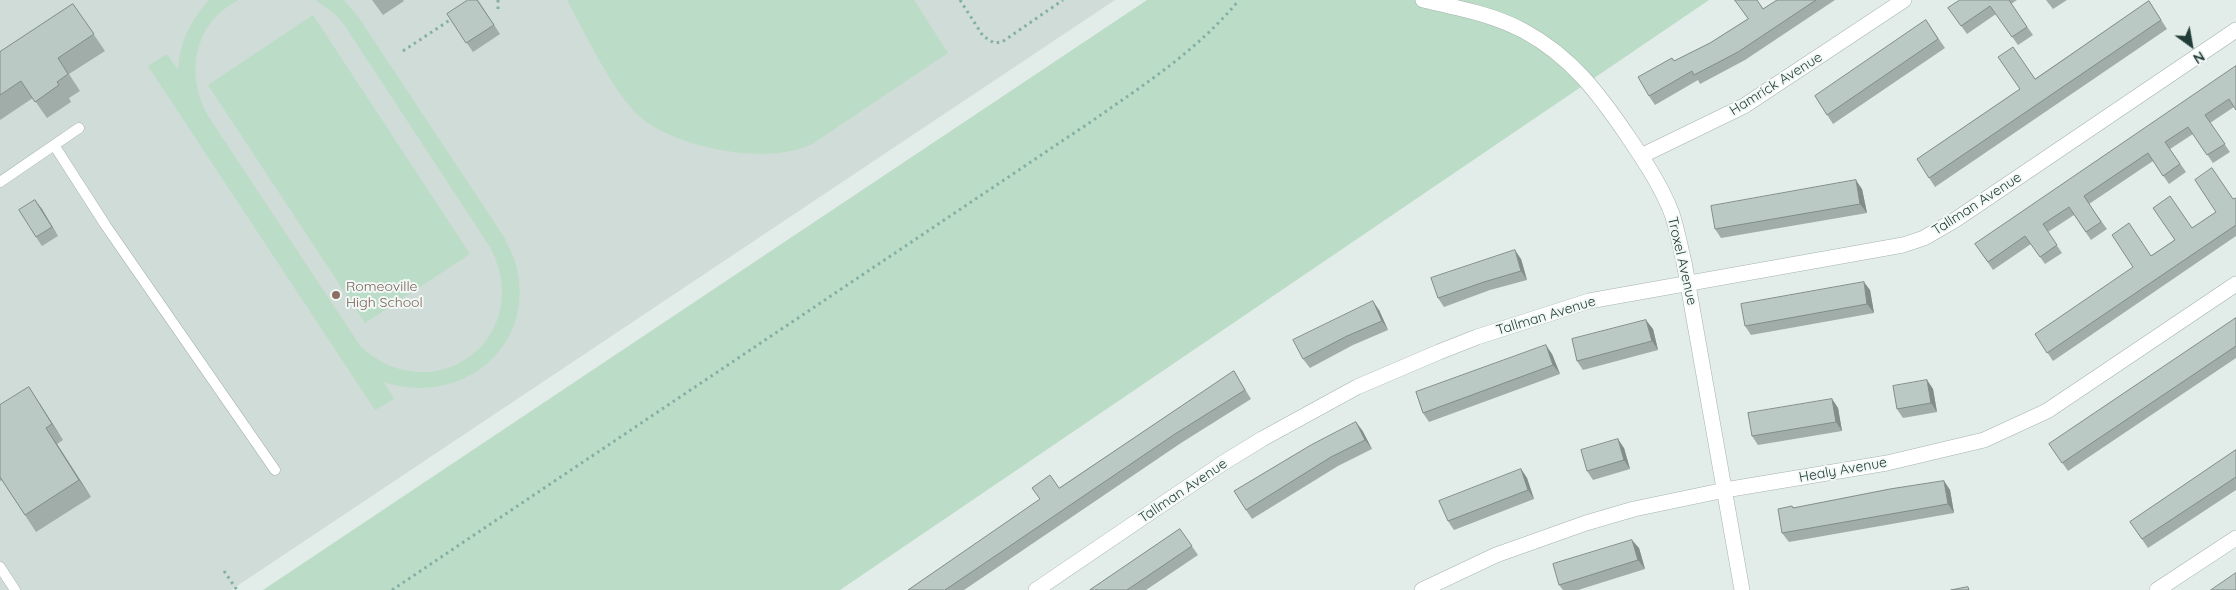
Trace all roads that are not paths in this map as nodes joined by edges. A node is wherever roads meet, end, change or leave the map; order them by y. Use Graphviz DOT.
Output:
graph roads {
  1 [pos="1423,0"];
  2 [pos="1904,0"];
  3 [pos="2236,30"];
  4 [pos="79,128"];
  5 [pos="54,145"];
  6 [pos="1641,156"];
  7 [pos="0,182"];
  8 [pos="1688,284"];
  9 [pos="2236,284"];
  10 [pos="274,470"];
  11 [pos="1725,490"];
  12 [pos="2236,538"];
  13 [pos="0,567"];
  14 [pos="15,590"];
  15 [pos="1036,590"];
  16 [pos="1422,590"];
  17 [pos="1742,590"];
  18 [pos="2157,590"];
  1 -- 6 [label="street, Troxel Avenue"];
  2 -- 6 [label="street, Hamrick Avenue"];
  3 -- 8 [label="street, Tallman Avenue"];
  4 -- 5 [label="lane"];
  5 -- 7 [label="lane"];
  5 -- 10 [label="lane"];
  6 -- 8 [label="street, Troxel Avenue"];
  8 -- 11 [label="street, Troxel Avenue"];
  8 -- 15 [label="street, Tallman Avenue"];
  9 -- 11 [label="street, Healy Avenue"];
  11 -- 16 [label="street, Healy Avenue"];
  11 -- 17 [label="street, Troxel Avenue"];
  12 -- 18 [label="street"];
  13 -- 14 [label="lane"];
}
